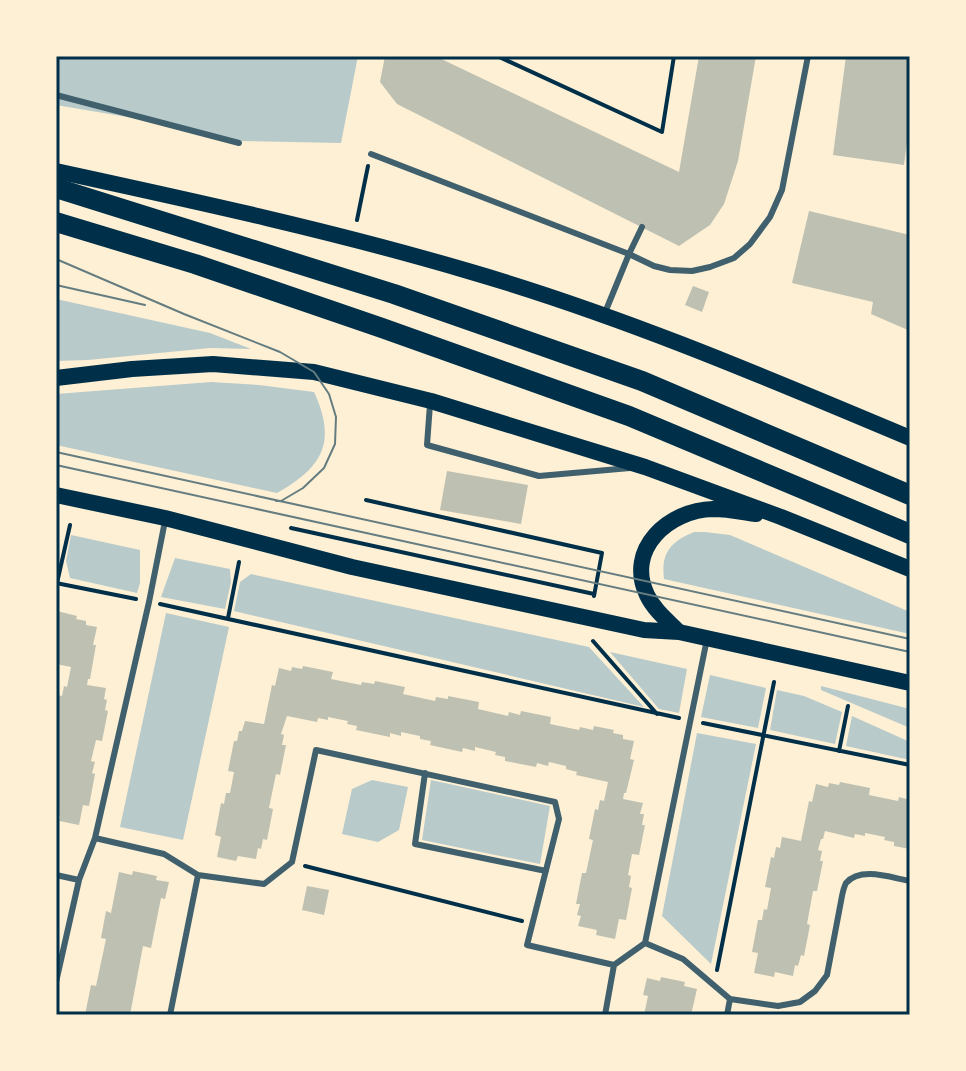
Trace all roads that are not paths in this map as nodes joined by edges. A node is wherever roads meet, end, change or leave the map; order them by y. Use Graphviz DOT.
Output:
graph roads {
  1 [pos="808,56"];
  2 [pos="56,95"];
  3 [pos="239,143"];
  4 [pos="371,154"];
  5 [pos="56,171"];
  6 [pos="56,188"];
  7 [pos="56,222"];
  8 [pos="642,227"];
  9 [pos="629,254"];
  10 [pos="604,315"];
  11 [pos="56,378"];
  12 [pos="431,401"];
  13 [pos="910,438"];
  14 [pos="645,467"];
  15 [pos="56,495"];
  16 [pos="910,495"];
  17 [pos="781,517"];
  18 [pos="165,518"];
  19 [pos="910,534"];
  20 [pos="910,569"];
  21 [pos="679,632"];
  22 [pos="707,638"];
  23 [pos="910,683"];
  24 [pos="425,773"];
  25 [pos="95,838"];
  26 [pos="546,871"];
  27 [pos="56,875"];
  28 [pos="198,875"];
  29 [pos="79,880"];
  30 [pos="910,881"];
  31 [pos="645,943"];
  32 [pos="614,965"];
  33 [pos="56,982"];
  34 [pos="730,999"];
  35 [pos="170,1015"];
  36 [pos="605,1015"];
  37 [pos="727,1015"];
  1 -- 9 [label="lane"];
  2 -- 3 [label="lane"];
  4 -- 9 [label="lane"];
  5 -- 10 [label="main road"];
  6 -- 16 [label="main road"];
  7 -- 19 [label="main road"];
  8 -- 9 [label="lane"];
  9 -- 10 [label="lane"];
  10 -- 13 [label="main road"];
  11 -- 12 [label="main road"];
  12 -- 14 [label="main road"];
  12 -- 14 [label="lane"];
  14 -- 17 [label="main road"];
  15 -- 18 [label="main road"];
  17 -- 20 [label="main road"];
  17 -- 21 [label="main road"];
  18 -- 21 [label="main road"];
  18 -- 25 [label="lane"];
  21 -- 22 [label="main road"];
  22 -- 23 [label="main road"];
  22 -- 31 [label="lane"];
  24 -- 26 [label="lane"];
  24 -- 26 [label="lane"];
  24 -- 28 [label="lane"];
  25 -- 28 [label="lane"];
  25 -- 29 [label="lane"];
  26 -- 32 [label="lane"];
  27 -- 29 [label="lane"];
  28 -- 35 [label="lane"];
  29 -- 33 [label="lane"];
  30 -- 34 [label="lane"];
  31 -- 32 [label="lane"];
  31 -- 34 [label="lane"];
  32 -- 36 [label="lane"];
  34 -- 37 [label="lane"];
}
